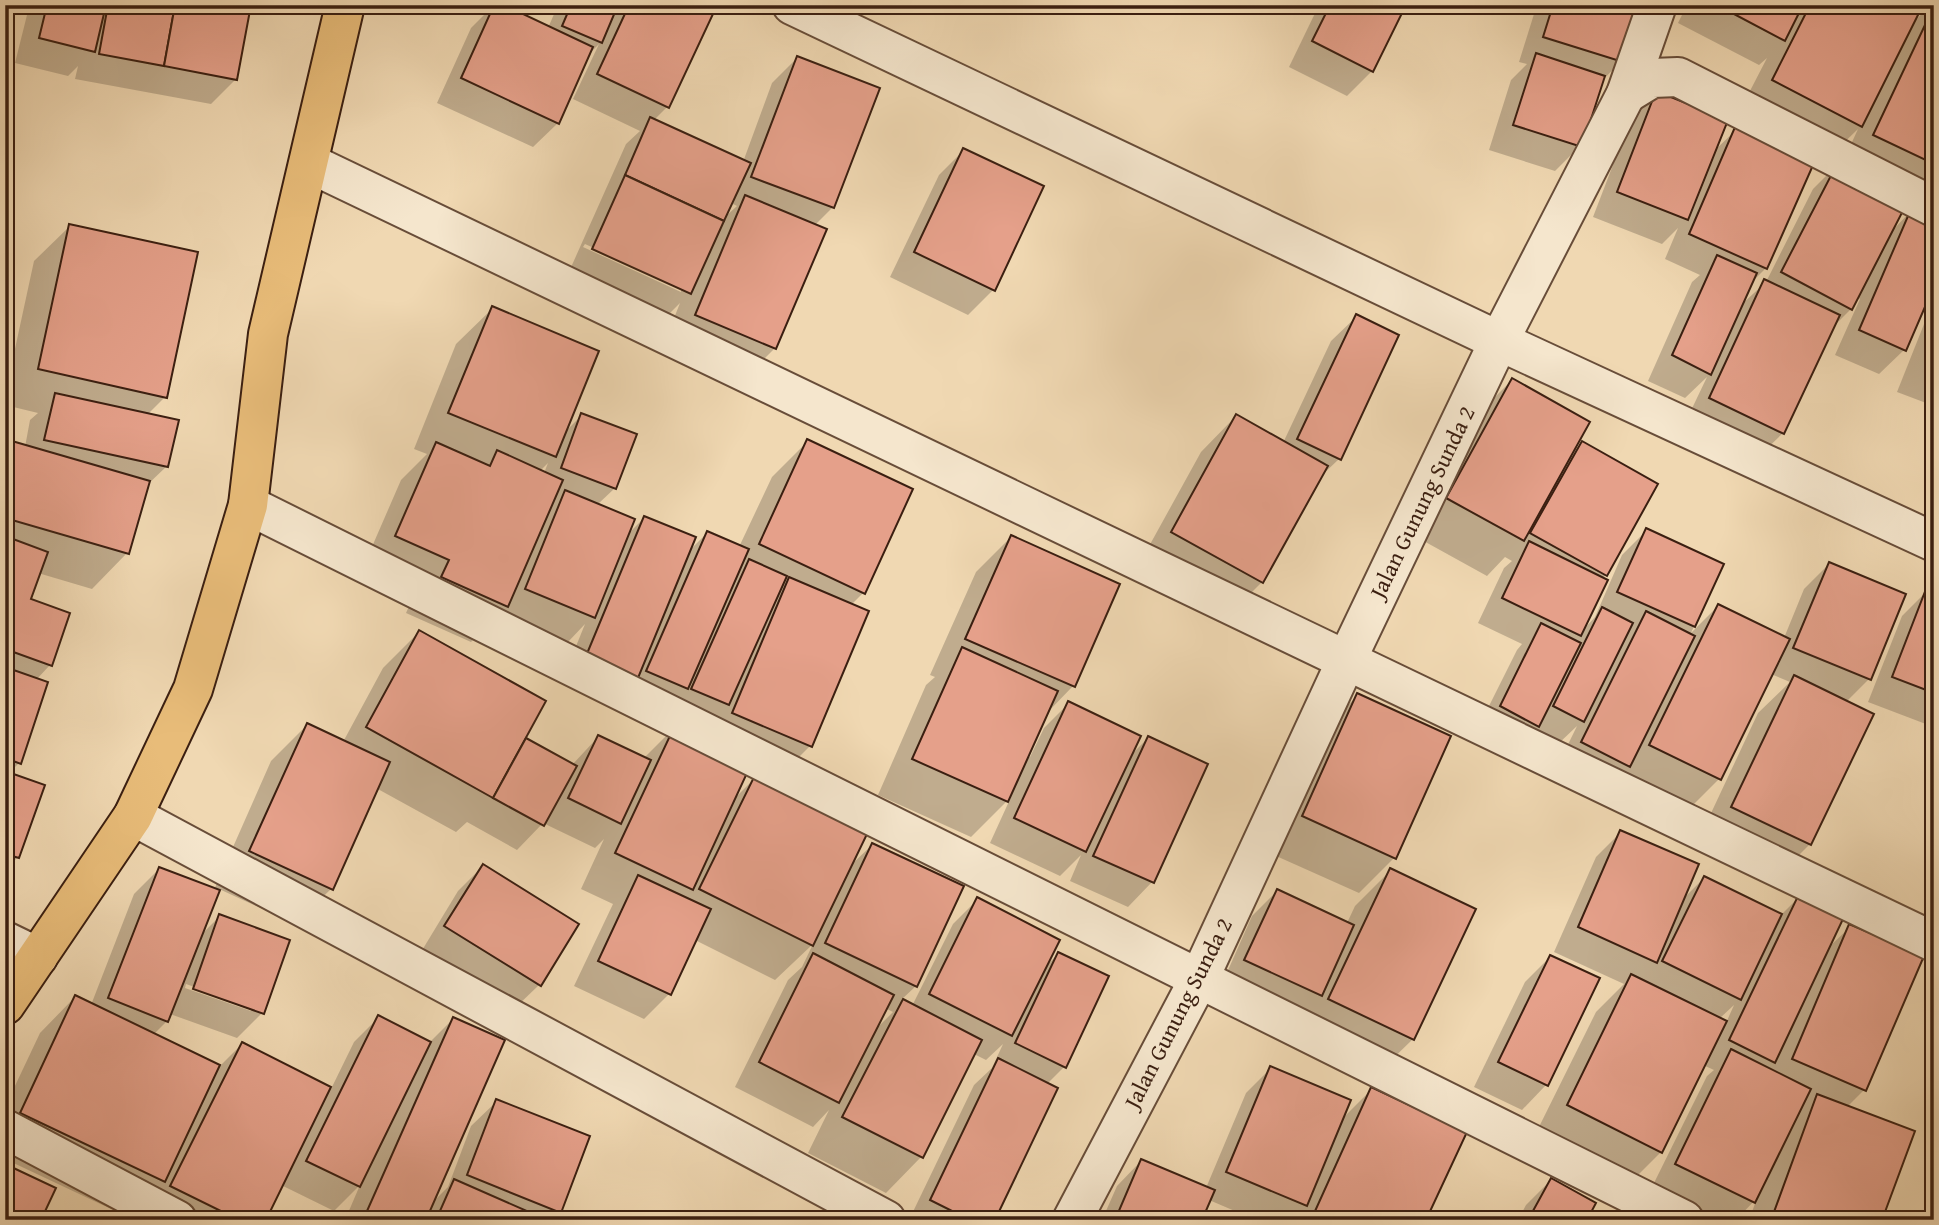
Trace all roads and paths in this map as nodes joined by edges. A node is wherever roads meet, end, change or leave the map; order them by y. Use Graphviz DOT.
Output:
graph roads {
  1 [pos="345,5"];
  2 [pos="1657,5"];
  3 [pos="810,10"];
  4 [pos="1626,94"];
  5 [pos="309,163"];
  6 [pos="1934,206"];
  7 [pos="1499,341"];
  8 [pos="248,505"];
  9 [pos="1934,542"];
  10 [pos="1347,659"];
  11 [pos="133,816"];
  12 [pos="1934,942"];
  13 [pos="21,949"];
  14 [pos="1199,979"];
  15 [pos="5,1006"];
  16 [pos="5,1129"];
  17 [pos="177,1220"];
  18 [pos="886,1220"];
  19 [pos="1072,1220"];
  20 [pos="1684,1220"];
  1 -- 5 [label="main road"];
  2 -- 4 [label="street, Jalan Gunung Sunda 2"];
  3 -- 7 [label="street"];
  4 -- 6 [label="street"];
  4 -- 7 [label="street, Jalan Gunung Sunda 2"];
  5 -- 8 [label="main road"];
  5 -- 10 [label="street"];
  7 -- 9 [label="street"];
  7 -- 10 [label="street, Jalan Gunung Sunda 2"];
  8 -- 11 [label="main road"];
  8 -- 14 [label="street"];
  10 -- 12 [label="street"];
  10 -- 14 [label="street, Jalan Gunung Sunda 2"];
  11 -- 13 [label="main road"];
  11 -- 18 [label="street"];
  13 -- 15 [label="main road"];
  14 -- 19 [label="street, Jalan Gunung Sunda 2"];
  14 -- 20 [label="street"];
  16 -- 17 [label="street"];
}
